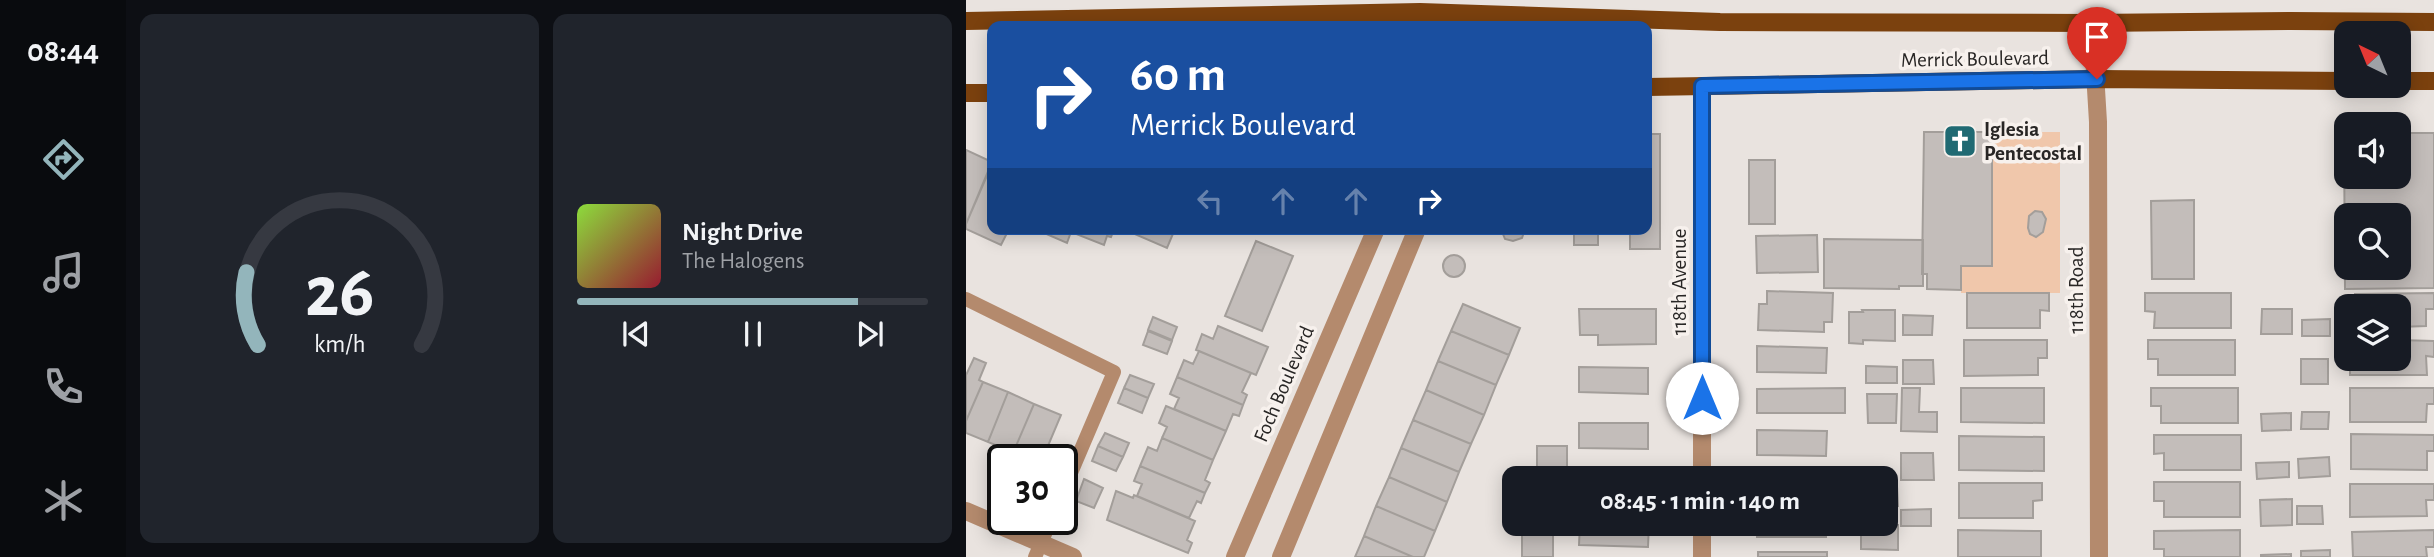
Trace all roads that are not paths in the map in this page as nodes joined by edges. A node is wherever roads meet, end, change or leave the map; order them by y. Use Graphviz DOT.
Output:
graph roads {
  1 [pos="1473,13"];
  2 [pos="966,21"];
  3 [pos="2434,22"];
  4 [pos="2092,23"];
  5 [pos="2097,79"];
  6 [pos="2334,81"];
  7 [pos="2412,81"];
  8 [pos="2434,82"];
  9 [pos="1702,86"];
  10 [pos="1652,87"];
  11 [pos="966,93"];
  12 [pos="987,93"];
  13 [pos="1373,235"];
  14 [pos="1415,235"];
  15 [pos="966,299"];
  16 [pos="1078,456"];
  17 [pos="1702,466"];
  18 [pos="966,511"];
  19 [pos="1702,536"];
  20 [pos="1038,550"];
  21 [pos="1073,557"];
  22 [pos="1235,557"];
  23 [pos="1281,557"];
  24 [pos="1702,557"];
  25 [pos="2099,557"];
  1 -- 2 [label="main road, Merrick Boulevard"];
  1 -- 4 [label="main road, Merrick Boulevard"];
  3 -- 4 [label="main road, Merrick Boulevard"];
  4 -- 5 [label="street, 118th Road"];
  5 -- 6 [label="main road, Merrick Boulevard"];
  5 -- 9 [label="main road, Merrick Boulevard"];
  5 -- 25 [label="street, 118th Road"];
  7 -- 8 [label="main road"];
  9 -- 10 [label="main road, Merrick Boulevard"];
  9 -- 17 [label="street, 118th Avenue"];
  11 -- 12 [label="main road"];
  13 -- 22 [label="street, Foch Boulevard"];
  14 -- 23 [label="street"];
  15 -- 16 [label="lane"];
  18 -- 20 [label="street"];
  19 -- 24 [label="street"];
  20 -- 21 [label="street"];
}
